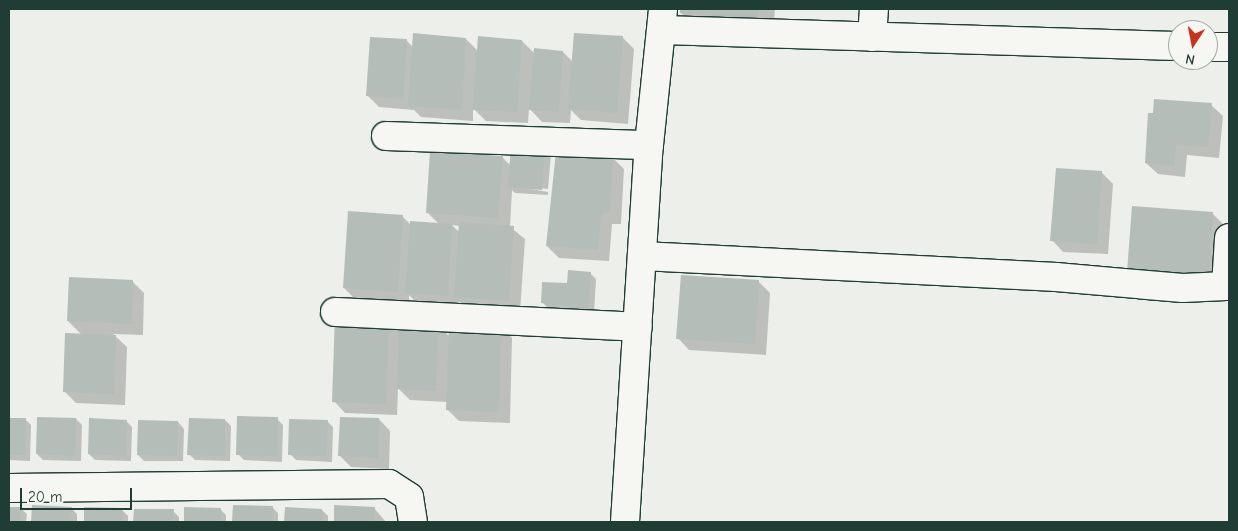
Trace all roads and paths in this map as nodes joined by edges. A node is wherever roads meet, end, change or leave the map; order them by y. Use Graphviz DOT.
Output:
graph roads {
  1 [pos="874,9"];
  2 [pos="662,19"];
  3 [pos="872,37"];
  4 [pos="1168,46"];
  5 [pos="386,136"];
  6 [pos="649,145"];
  7 [pos="1229,238"];
  8 [pos="642,256"];
  9 [pos="1228,286"];
  10 [pos="335,312"];
  11 [pos="638,327"];
  12 [pos="9,488"];
  13 [pos="413,522"];
  14 [pos="624,522"];
  1 -- 3 [label="street"];
  2 -- 3 [label="street"];
  2 -- 6 [label="street"];
  3 -- 4 [label="street"];
  5 -- 6 [label="street"];
  6 -- 8 [label="street"];
  7 -- 9 [label="street"];
  8 -- 9 [label="street"];
  8 -- 11 [label="street"];
  10 -- 11 [label="street"];
  11 -- 14 [label="street"];
  12 -- 13 [label="street"];
}
